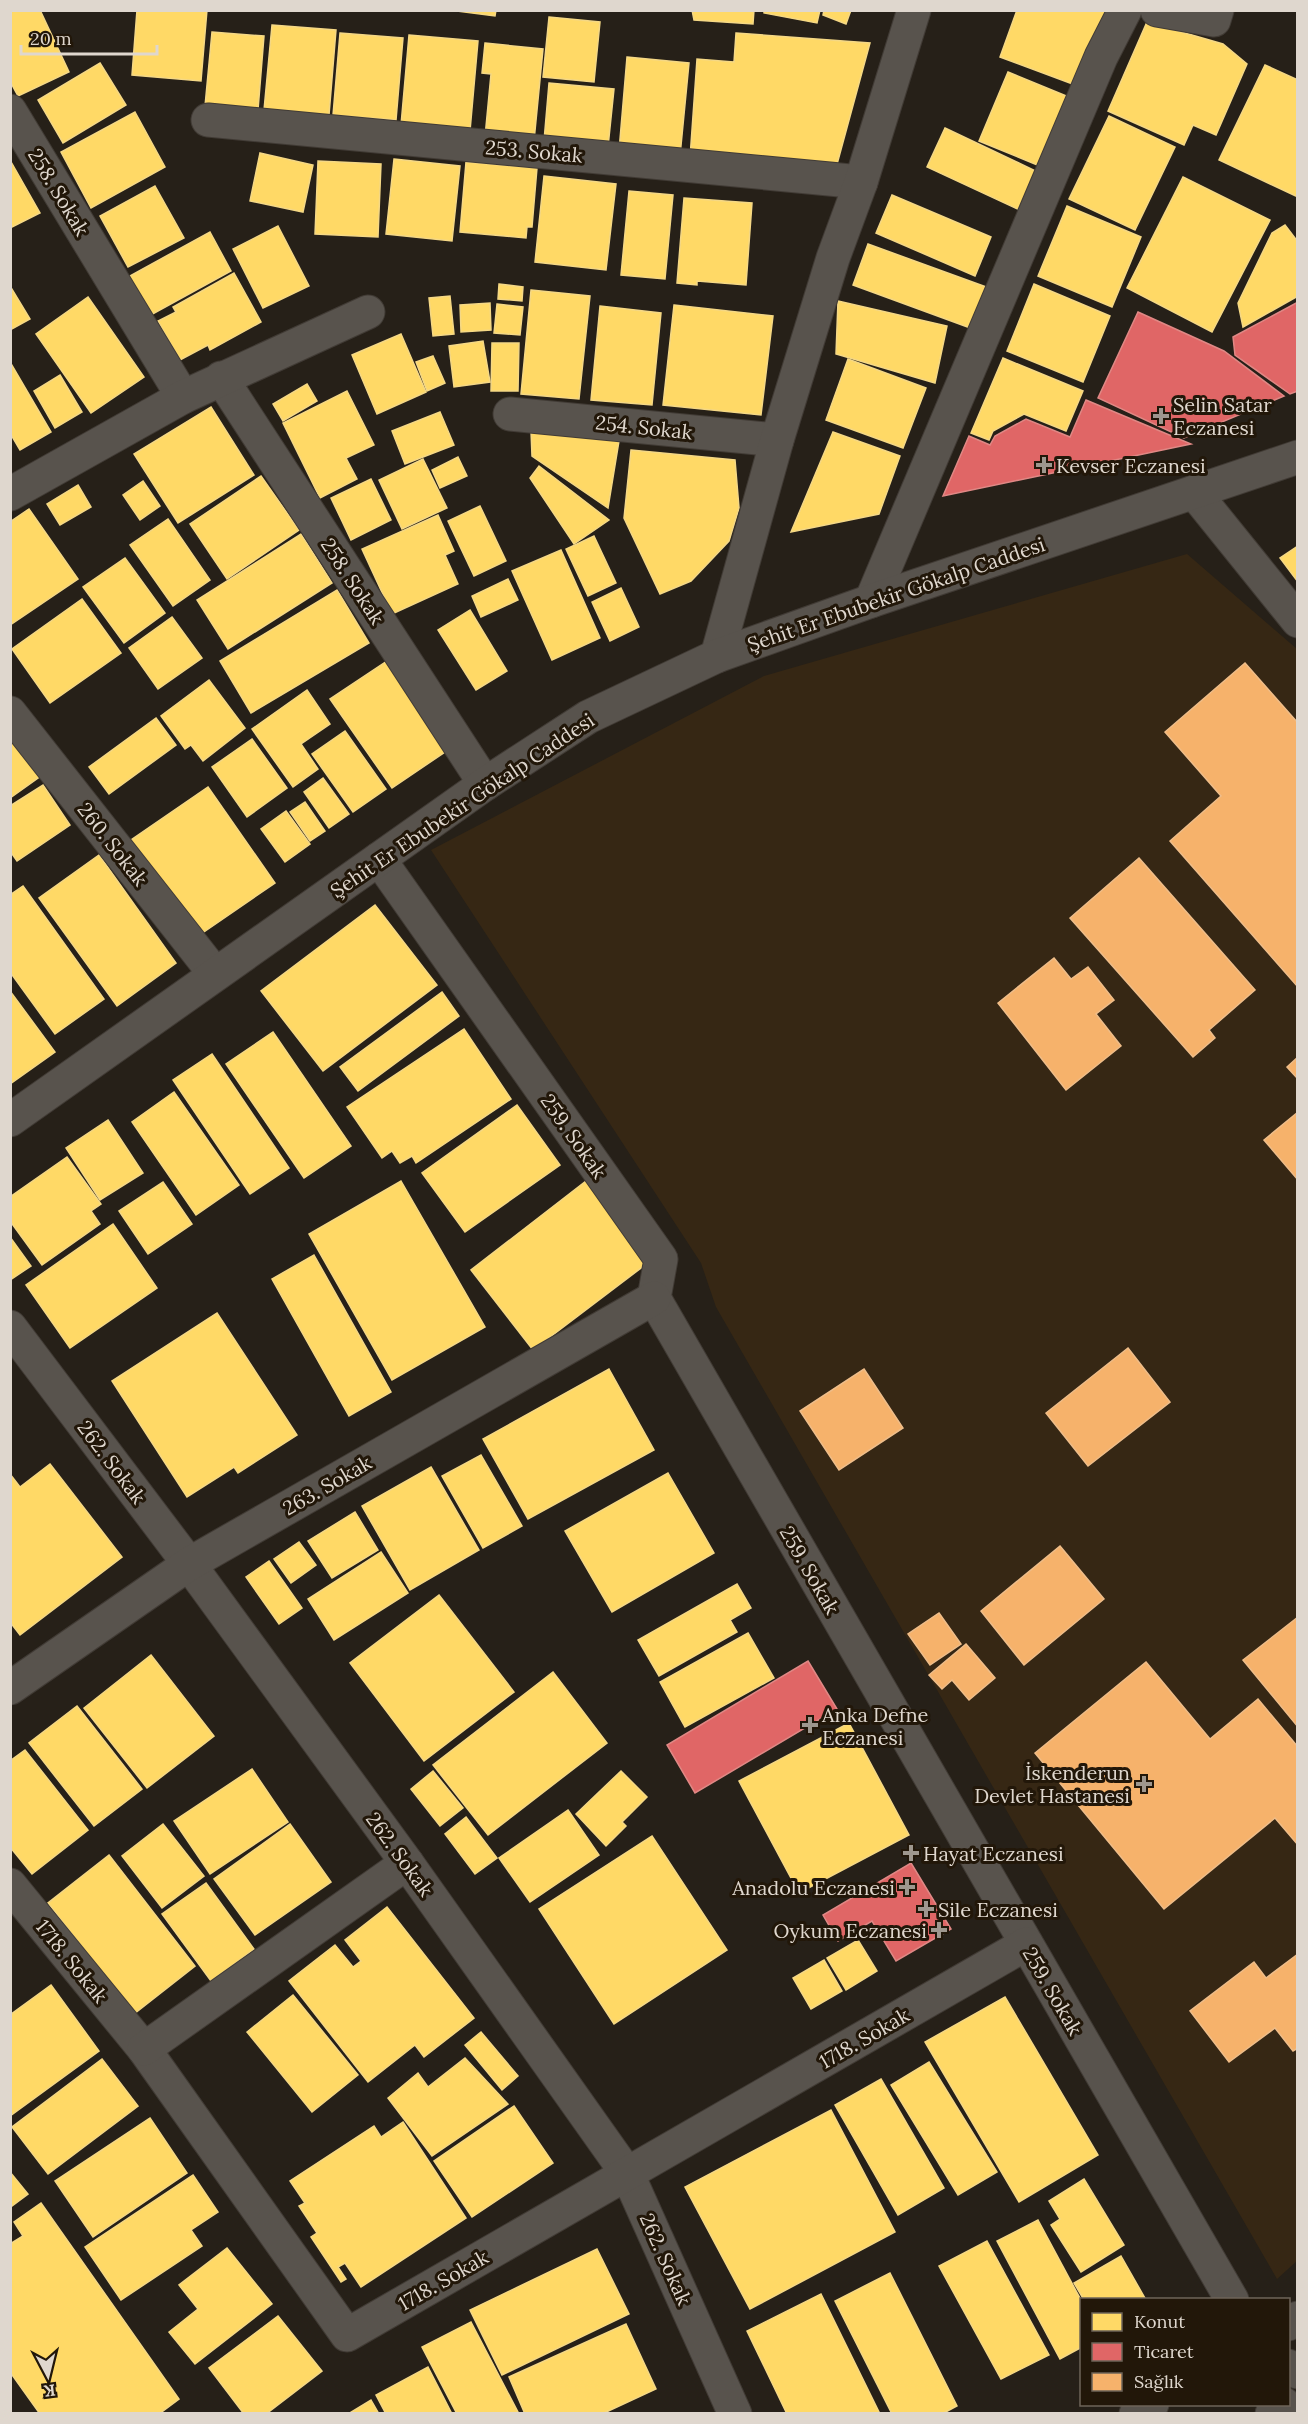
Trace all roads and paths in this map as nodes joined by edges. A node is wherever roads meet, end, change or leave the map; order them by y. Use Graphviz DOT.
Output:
graph roads {
  1 [pos="914,10"];
  2 [pos="1125,10"];
  3 [pos="1157,10"];
  4 [pos="1216,10"];
  5 [pos="10,111"];
  6 [pos="208,120"];
  7 [pos="861,182"];
  8 [pos="368,312"];
  9 [pos="221,378"];
  10 [pos="183,397"];
  11 [pos="510,414"];
  12 [pos="777,440"];
  13 [pos="1298,457"];
  14 [pos="1194,492"];
  15 [pos="10,494"];
  16 [pos="871,601"];
  17 [pos="1298,621"];
  18 [pos="717,656"];
  19 [pos="10,714"];
  20 [pos="485,784"];
  21 [pos="379,859"];
  22 [pos="215,974"];
  23 [pos="10,1120"];
  24 [pos="654,1298"];
  25 [pos="10,1327"];
  26 [pos="189,1564"];
  27 [pos="10,1688"];
  28 [pos="408,1863"];
  29 [pos="10,1885"];
  30 [pos="1026,1944"];
  31 [pos="144,2049"];
  32 [pos="628,2175"];
  33 [pos="1231,2298"];
  34 [pos="1149,2406"];
  35 [pos="735,2414"];
  36 [pos="1136,2414"];
  1 -- 7 [label="street"];
  2 -- 16 [label="street"];
  3 -- 4 [label="street"];
  5 -- 10 [label="street, 258. Sokak"];
  6 -- 7 [label="street, 253. Sokak"];
  7 -- 12 [label="street"];
  8 -- 9 [label="street"];
  9 -- 10 [label="street"];
  9 -- 20 [label="street, 258. Sokak"];
  10 -- 15 [label="street"];
  11 -- 12 [label="street, 254. Sokak"];
  12 -- 18 [label="street"];
  13 -- 14 [label="street, Şehit Er Ebubekir Gökalp Caddesi"];
  14 -- 16 [label="street, Şehit Er Ebubekir Gökalp Caddesi"];
  14 -- 17 [label="street"];
  16 -- 18 [label="street, Şehit Er Ebubekir Gökalp Caddesi"];
  18 -- 20 [label="street, Şehit Er Ebubekir Gökalp Caddesi"];
  19 -- 22 [label="street, 260. Sokak"];
  20 -- 21 [label="street, Şehit Er Ebubekir Gökalp Caddesi"];
  21 -- 22 [label="street, Şehit Er Ebubekir Gökalp Caddesi"];
  21 -- 24 [label="street, 259. Sokak"];
  22 -- 23 [label="street, Şehit Er Ebubekir Gökalp Caddesi"];
  24 -- 26 [label="street, 263. Sokak"];
  24 -- 30 [label="street, 259. Sokak"];
  25 -- 26 [label="street, 262. Sokak"];
  26 -- 27 [label="street, 263. Sokak"];
  26 -- 28 [label="street, 262. Sokak"];
  28 -- 31 [label="street"];
  28 -- 32 [label="street, 262. Sokak"];
  29 -- 31 [label="street, 1718. Sokak"];
  30 -- 32 [label="street, 1718. Sokak"];
  30 -- 33 [label="street, 259. Sokak"];
  31 -- 32 [label="street, 1718. Sokak"];
  32 -- 35 [label="street, 262. Sokak"];
  34 -- 36 [label="street"];
}
